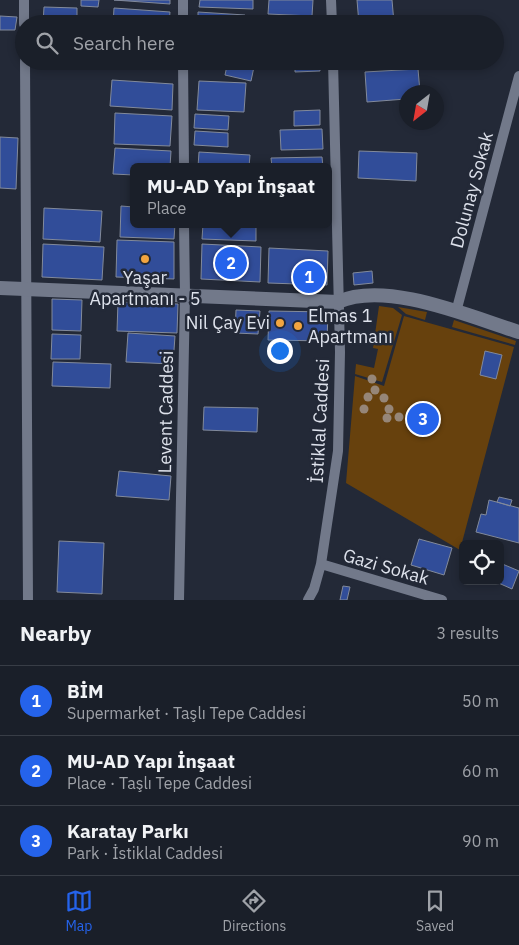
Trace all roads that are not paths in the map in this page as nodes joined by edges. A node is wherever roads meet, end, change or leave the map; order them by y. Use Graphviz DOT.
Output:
graph roads {
  1 [pos="24,0"];
  2 [pos="183,0"];
  3 [pos="331,0"];
  4 [pos="24,15"];
  5 [pos="183,15"];
  6 [pos="332,15"];
  7 [pos="24,70"];
  8 [pos="183,70"];
  9 [pos="333,70"];
  10 [pos="519,76"];
  11 [pos="184,163"];
  12 [pos="184,228"];
  13 [pos="0,288"];
  14 [pos="25,289"];
  15 [pos="185,294"];
  16 [pos="338,302"];
  17 [pos="456,312"];
  18 [pos="519,332"];
  19 [pos="321,564"];
  20 [pos="28,600"];
  21 [pos="179,600"];
  22 [pos="308,600"];
  23 [pos="442,600"];
  1 -- 4 [label="street"];
  2 -- 5 [label="street"];
  3 -- 6 [label="street"];
  7 -- 14 [label="street"];
  8 -- 11 [label="street"];
  9 -- 16 [label="street, İstiklal Caddesi"];
  10 -- 17 [label="street, Dolunay Sokak"];
  12 -- 15 [label="street, Levent Caddesi"];
  13 -- 14 [label="street"];
  14 -- 15 [label="street"];
  14 -- 20 [label="street"];
  15 -- 16 [label="street"];
  15 -- 21 [label="street, Levent Caddesi"];
  16 -- 17 [label="street"];
  16 -- 19 [label="street, İstiklal Caddesi"];
  17 -- 18 [label="street"];
  19 -- 22 [label="street, İstiklal Caddesi"];
  19 -- 23 [label="street, Gazi Sokak"];
}
